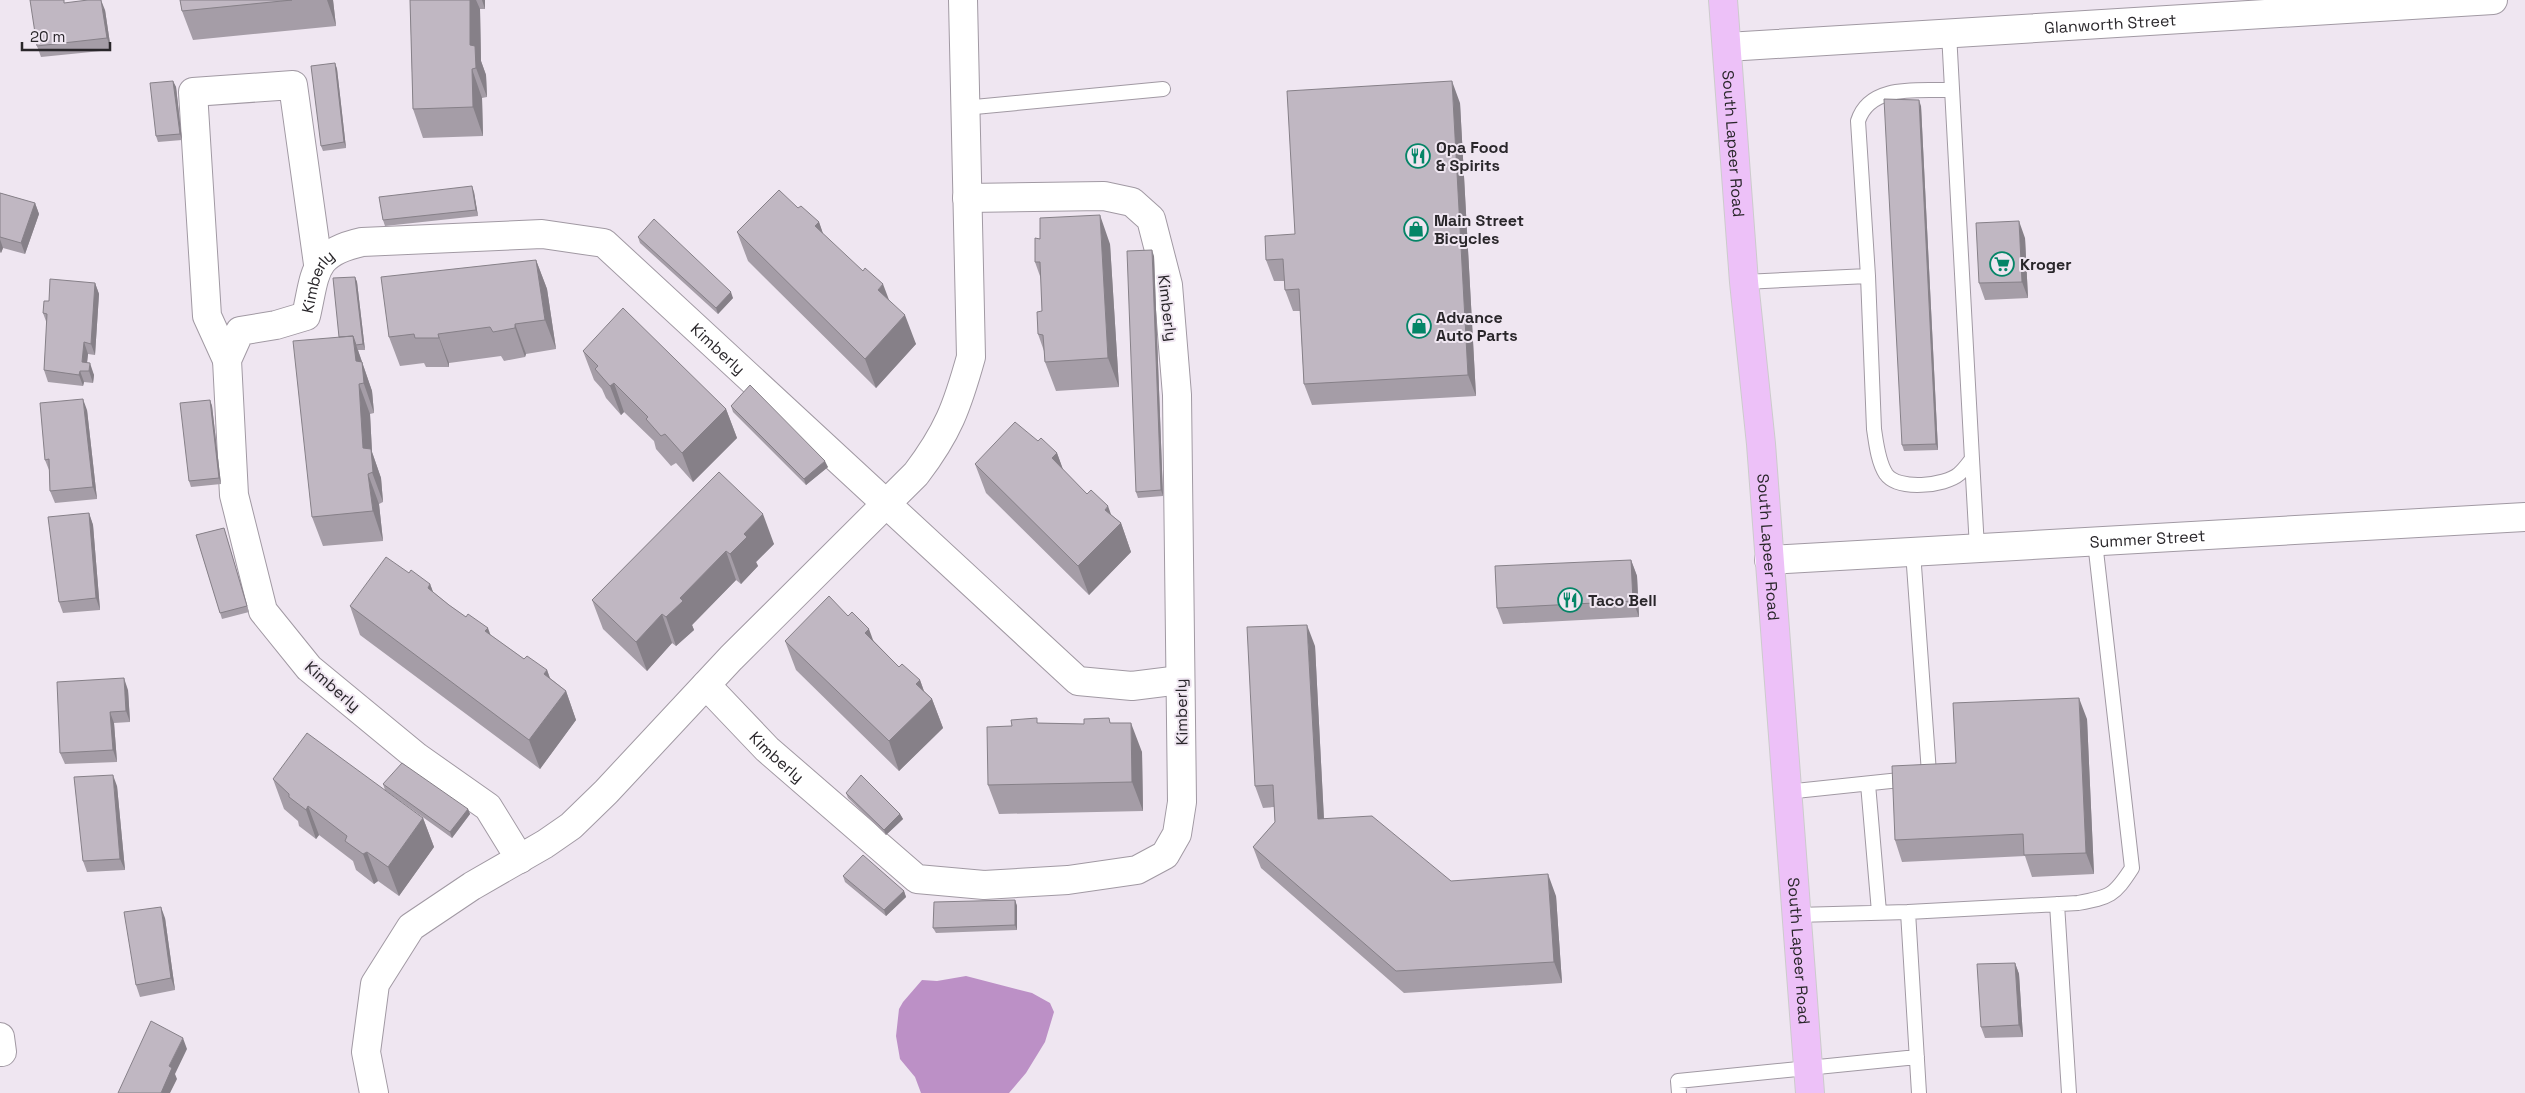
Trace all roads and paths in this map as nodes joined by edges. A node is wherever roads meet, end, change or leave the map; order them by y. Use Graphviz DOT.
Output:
graph roads {
  1 [pos="963,0"];
  2 [pos="1723,0"];
  3 [pos="2493,0"];
  4 [pos="1949,33"];
  5 [pos="1727,47"];
  6 [pos="1164,89"];
  7 [pos="1952,90"];
  8 [pos="964,108"];
  9 [pos="967,198"];
  10 [pos="318,264"];
  11 [pos="1868,276"];
  12 [pos="1744,282"];
  13 [pos="227,360"];
  14 [pos="1972,459"];
  15 [pos="886,504"];
  16 [pos="2525,517"];
  17 [pos="2095,542"];
  18 [pos="1977,548"];
  19 [pos="1913,552"];
  20 [pos="1769,560"];
  21 [pos="1180,680"];
  22 [pos="706,685"];
  23 [pos="1868,784"];
  24 [pos="1786,792"];
  25 [pos="520,859"];
  26 [pos="2057,904"];
  27 [pos="1879,912"];
  28 [pos="1908,912"];
  29 [pos="1796,915"];
  30 [pos="1917,1056"];
  31 [pos="1808,1066"];
  32 [pos="374,1093"];
  33 [pos="1679,1093"];
  34 [pos="1810,1093"];
  35 [pos="1919,1093"];
  36 [pos="2069,1093"];
  1 -- 8 [label="street"];
  2 -- 5 [label="main road, South Lapeer Road"];
  3 -- 4 [label="street, Glanworth Street"];
  4 -- 5 [label="street, Glanworth Street"];
  4 -- 7 [label="lane"];
  5 -- 12 [label="main road, South Lapeer Road"];
  6 -- 8 [label="lane"];
  7 -- 11 [label="lane"];
  7 -- 14 [label="lane"];
  8 -- 9 [label="street"];
  9 -- 15 [label="street"];
  9 -- 21 [label="street, Kimberly"];
  10 -- 13 [label="street, Kimberly"];
  10 -- 13 [label="street"];
  10 -- 15 [label="street, Kimberly"];
  11 -- 12 [label="lane"];
  11 -- 14 [label="lane"];
  12 -- 20 [label="main road, South Lapeer Road"];
  13 -- 25 [label="street, Kimberly"];
  14 -- 18 [label="lane"];
  15 -- 21 [label="street, Kimberly"];
  15 -- 22 [label="street"];
  16 -- 17 [label="street, Summer Street"];
  17 -- 18 [label="street, Summer Street"];
  17 -- 26 [label="lane"];
  18 -- 19 [label="street, Summer Street"];
  19 -- 20 [label="street, Summer Street"];
  19 -- 23 [label="lane"];
  20 -- 24 [label="main road, South Lapeer Road"];
  21 -- 22 [label="street, Kimberly"];
  22 -- 25 [label="street"];
  23 -- 24 [label="lane"];
  23 -- 27 [label="lane"];
  24 -- 29 [label="main road, South Lapeer Road"];
  25 -- 32 [label="street"];
  26 -- 28 [label="lane"];
  26 -- 36 [label="lane"];
  27 -- 28 [label="lane"];
  27 -- 29 [label="lane"];
  28 -- 30 [label="lane"];
  29 -- 31 [label="main road, South Lapeer Road"];
  30 -- 31 [label="lane"];
  30 -- 35 [label="lane"];
  31 -- 33 [label="lane"];
  31 -- 34 [label="main road, South Lapeer Road"];
}
